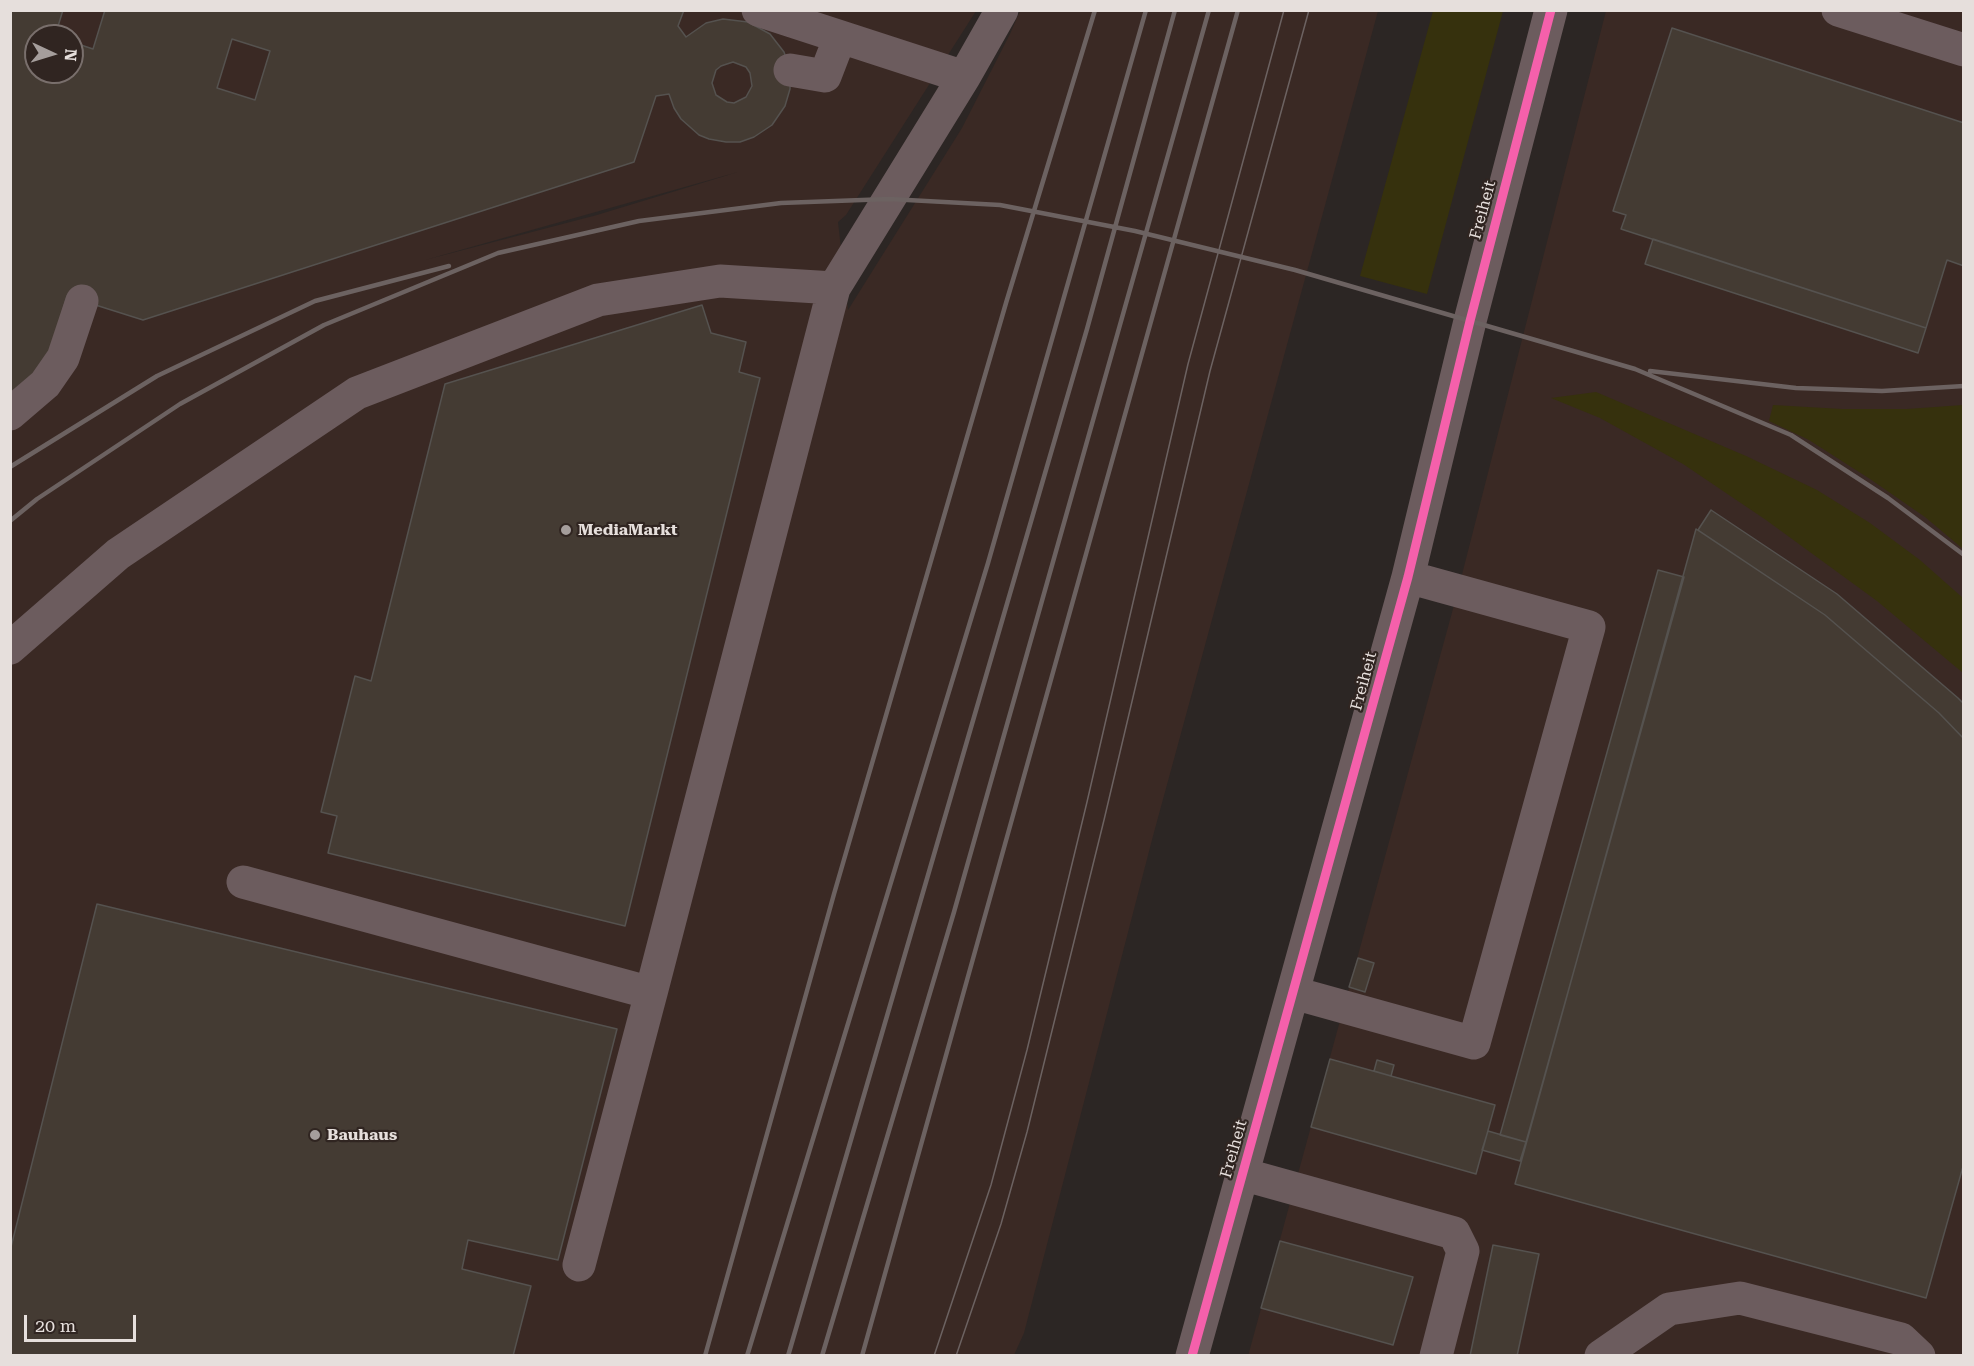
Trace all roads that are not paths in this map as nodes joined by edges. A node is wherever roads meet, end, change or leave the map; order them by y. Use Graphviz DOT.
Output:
graph roads {
  1 [pos="758,10"];
  2 [pos="1002,10"];
  3 [pos="1551,10"];
  4 [pos="1838,10"];
  5 [pos="840,37"];
  6 [pos="1964,50"];
  7 [pos="790,70"];
  8 [pos="964,77"];
  9 [pos="834,288"];
  10 [pos="82,301"];
  11 [pos="10,414"];
  12 [pos="1408,577"];
  13 [pos="10,648"];
  14 [pos="243,882"];
  15 [pos="651,993"];
  16 [pos="1294,993"];
  17 [pos="1242,1174"];
  18 [pos="579,1265"];
  19 [pos="1192,1356"];
  20 [pos="1436,1356"];
  21 [pos="1601,1356"];
  22 [pos="1919,1356"];
  1 -- 5 [label="street"];
  2 -- 8 [label="street"];
  3 -- 12 [label="street, Freiheit"];
  4 -- 6 [label="street"];
  5 -- 7 [label="street"];
  5 -- 8 [label="street"];
  8 -- 9 [label="street"];
  9 -- 13 [label="street"];
  9 -- 15 [label="street"];
  10 -- 11 [label="street"];
  12 -- 16 [label="street, Freiheit"];
  12 -- 16 [label="street"];
  14 -- 15 [label="street"];
  15 -- 18 [label="street"];
  16 -- 17 [label="street, Freiheit"];
  17 -- 19 [label="street, Freiheit"];
  17 -- 20 [label="street"];
  21 -- 22 [label="street"];
}
